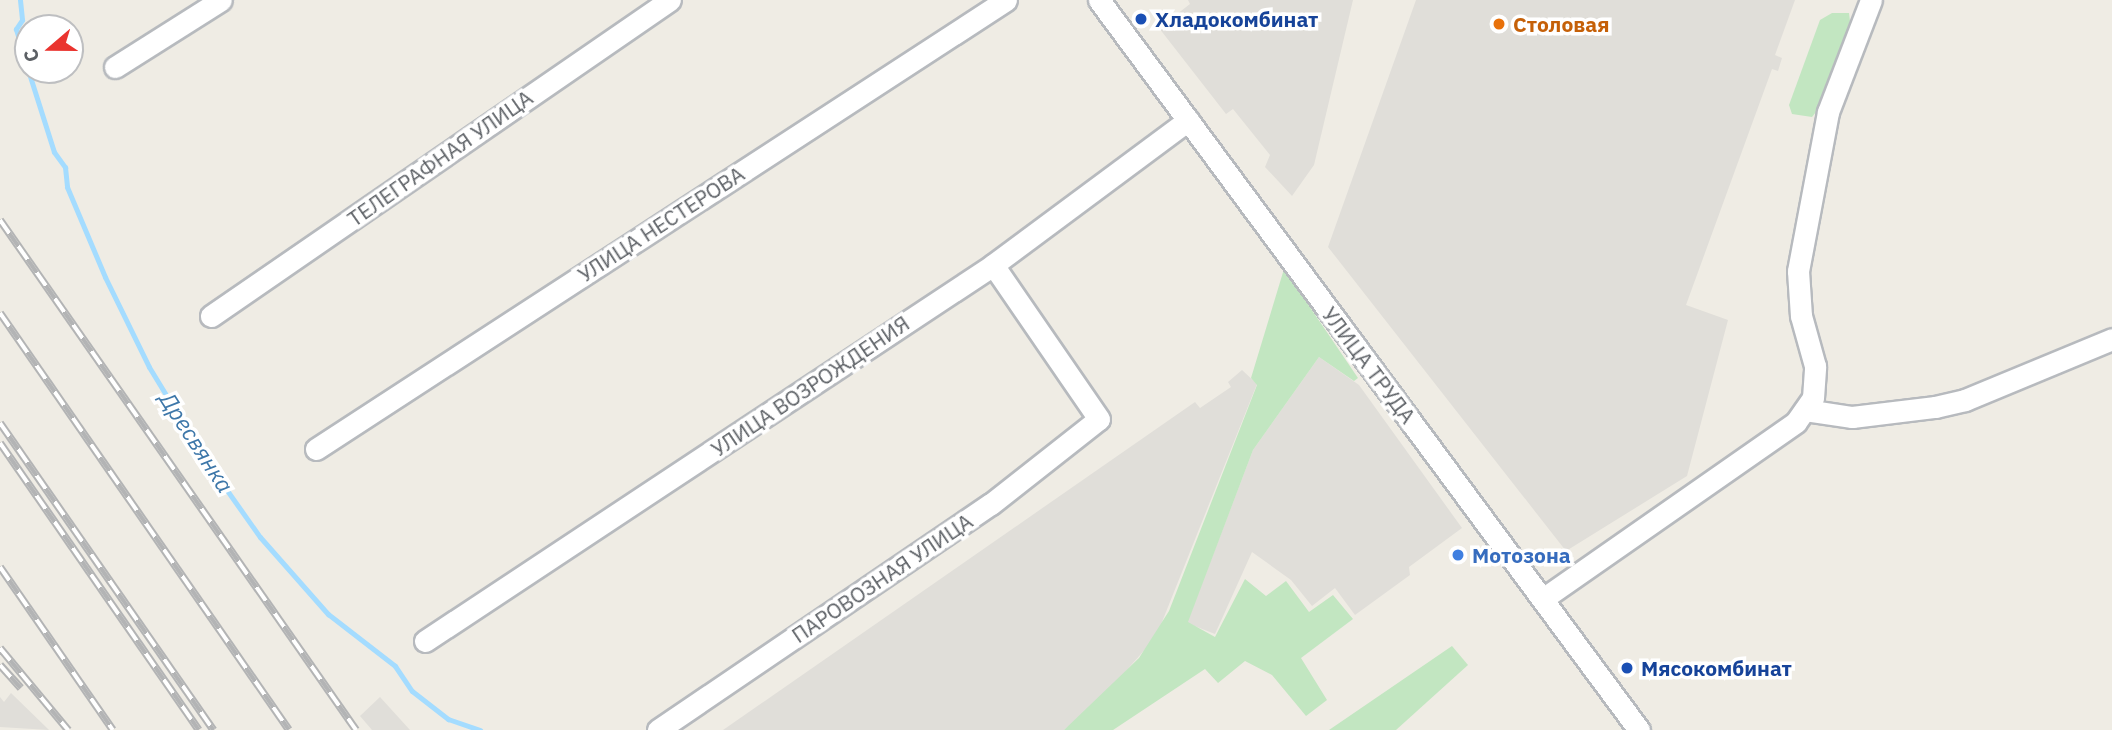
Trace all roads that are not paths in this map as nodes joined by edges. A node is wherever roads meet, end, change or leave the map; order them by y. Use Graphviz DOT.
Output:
graph roads {
  1 [pos="221,0"];
  2 [pos="670,0"];
  3 [pos="1006,0"];
  4 [pos="1099,0"];
  5 [pos="1871,0"];
  6 [pos="116,67"];
  7 [pos="1188,120"];
  8 [pos="993,265"];
  9 [pos="211,317"];
  10 [pos="2112,340"];
  11 [pos="1805,410"];
  12 [pos="316,449"];
  13 [pos="1544,598"];
  14 [pos="425,641"];
  15 [pos="658,730"];
  16 [pos="1639,730"];
  1 -- 6 [label="street"];
  2 -- 9 [label="street, ТЕЛЕГРАФНАЯ УЛИЦА"];
  3 -- 12 [label="street, УЛИЦА НЕСТЕРОВА"];
  4 -- 7 [label="street, УЛИЦА ТРУДА"];
  5 -- 11 [label="street"];
  7 -- 8 [label="street, УЛИЦА ВОЗРОЖДЕНИЯ"];
  7 -- 13 [label="street, УЛИЦА ТРУДА"];
  8 -- 14 [label="street, УЛИЦА ВОЗРОЖДЕНИЯ"];
  8 -- 15 [label="street, ПАРОВОЗНАЯ УЛИЦА"];
  10 -- 11 [label="street"];
  11 -- 13 [label="street"];
  13 -- 16 [label="street, УЛИЦА ТРУДА"];
}
